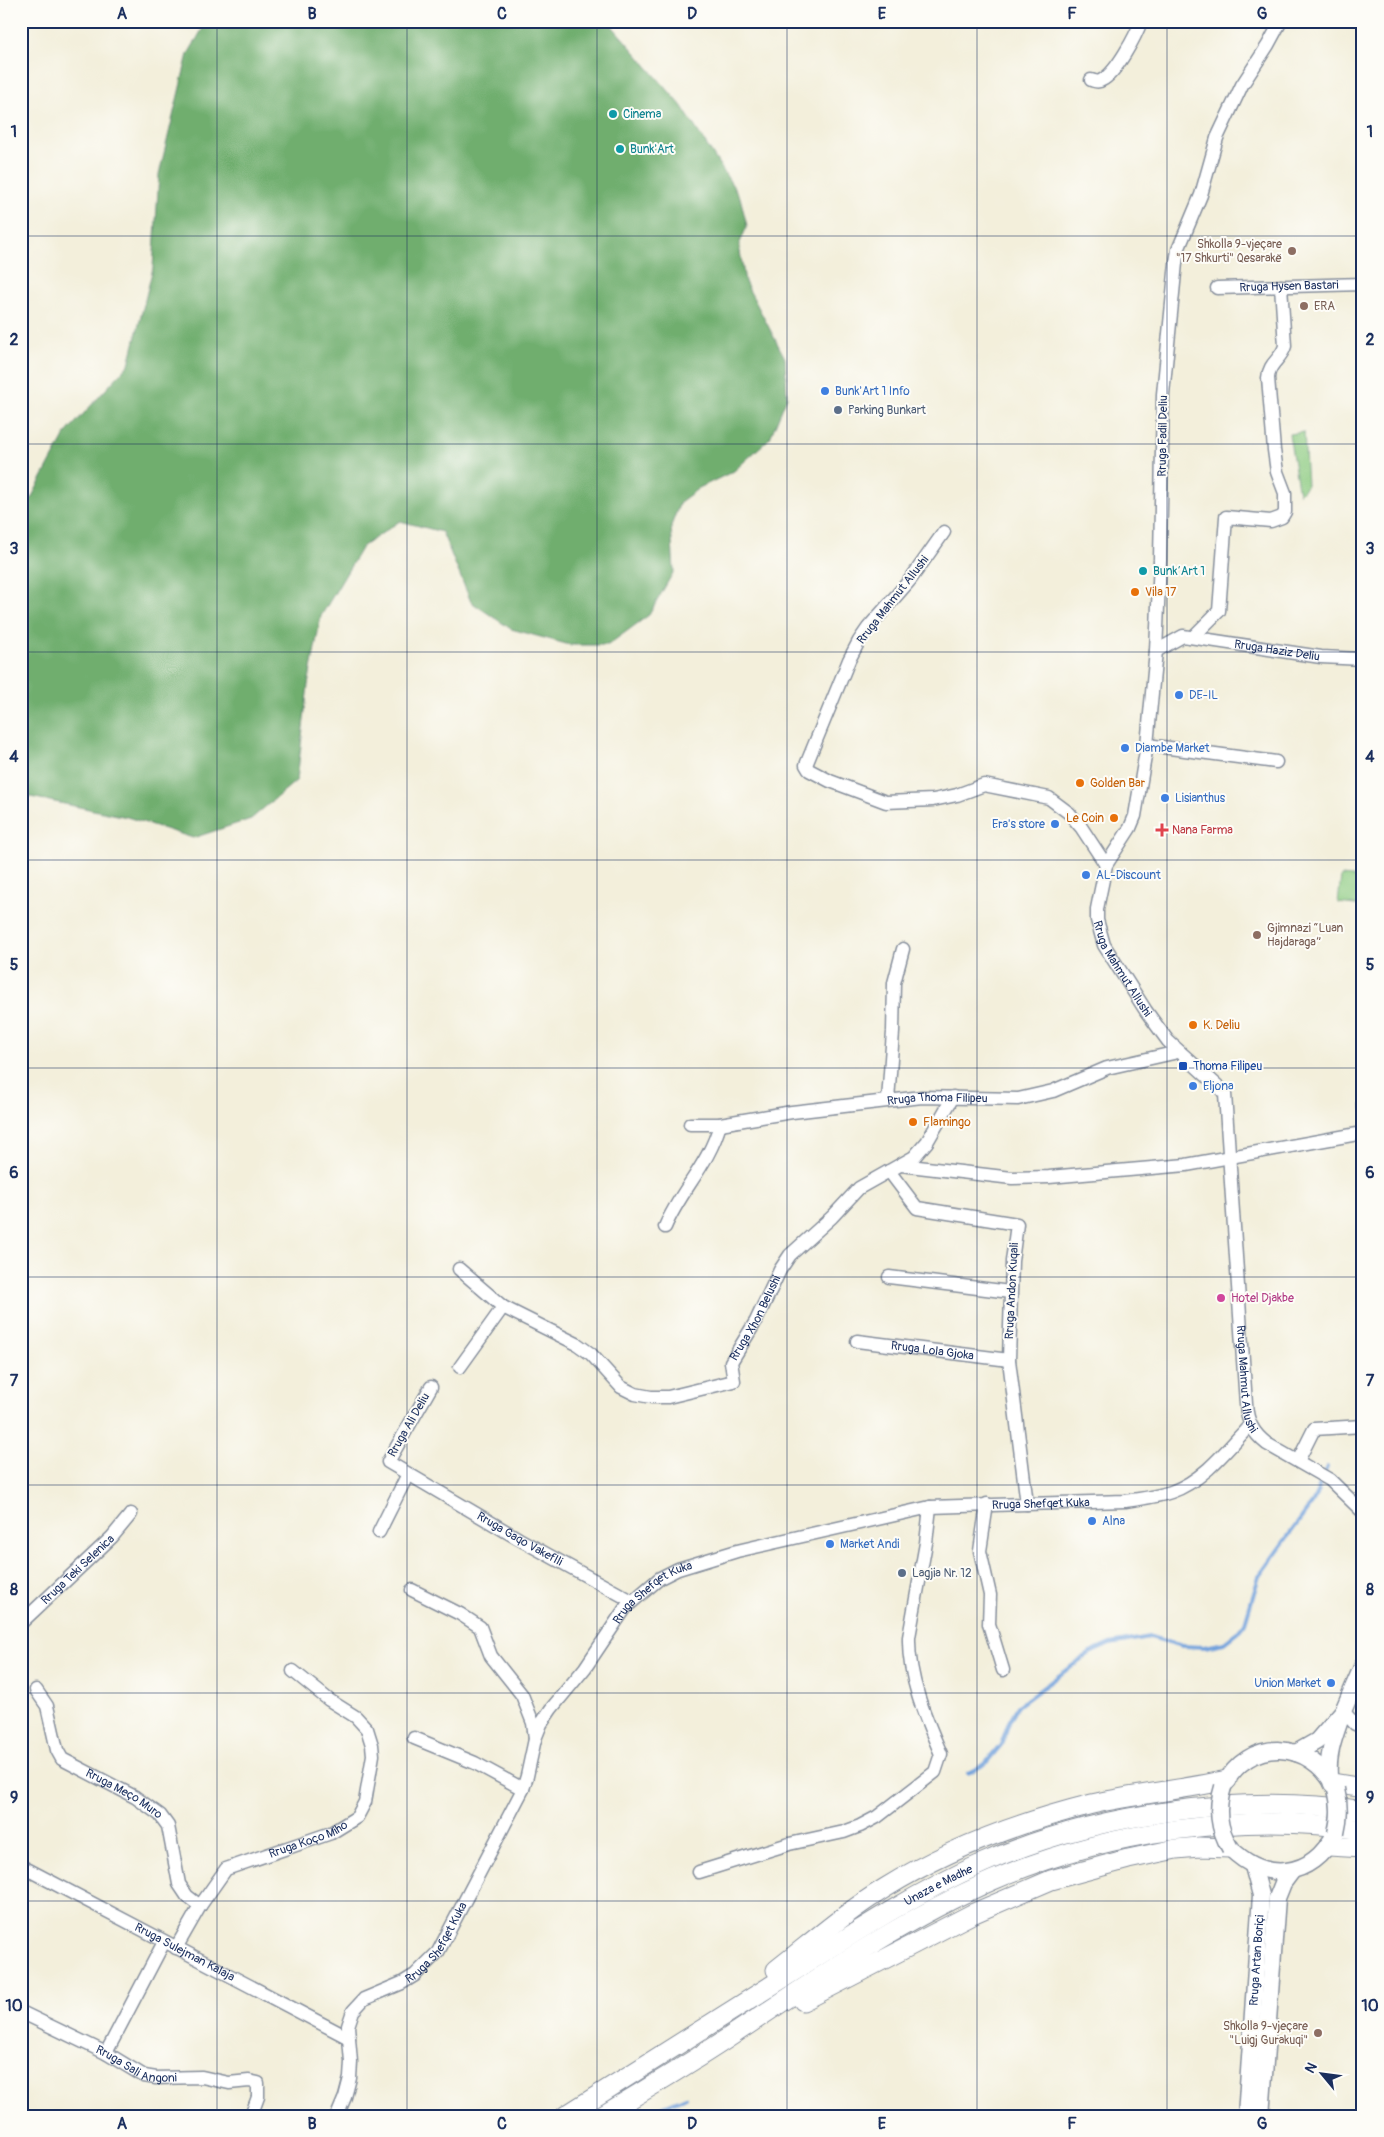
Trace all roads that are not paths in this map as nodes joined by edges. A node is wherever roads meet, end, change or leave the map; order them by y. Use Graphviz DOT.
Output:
graph roads {
  1 [pos="1141,21"];
  2 [pos="1280,21"];
  3 [pos="1091,80"];
  4 [pos="1363,284"];
  5 [pos="1281,286"];
  6 [pos="1217,288"];
  7 [pos="944,532"];
  8 [pos="1193,637"];
  9 [pos="1156,651"];
  10 [pos="1363,660"];
  11 [pos="1147,745"];
  12 [pos="1276,762"];
  13 [pos="1106,865"];
  14 [pos="903,949"];
  15 [pos="1178,1052"];
  16 [pos="953,1097"];
  17 [pos="888,1100"];
  18 [pos="1363,1102"];
  19 [pos="1363,1108"];
  20 [pos="690,1124"];
  21 [pos="720,1124"];
  22 [pos="1363,1133"];
  23 [pos="1229,1158"];
  24 [pos="901,1165"];
  25 [pos="889,1171"];
  26 [pos="664,1227"];
  27 [pos="459,1269"];
  28 [pos="889,1277"];
  29 [pos="1010,1292"];
  30 [pos="503,1307"];
  31 [pos="857,1342"];
  32 [pos="1009,1360"];
  33 [pos="460,1367"];
  34 [pos="431,1387"];
  35 [pos="1250,1425"];
  36 [pos="1363,1426"];
  37 [pos="1298,1461"];
  38 [pos="388,1462"];
  39 [pos="408,1474"];
  40 [pos="986,1504"];
  41 [pos="1027,1504"];
  42 [pos="930,1507"];
  43 [pos="1363,1512"];
  44 [pos="132,1514"];
  45 [pos="380,1532"];
  46 [pos="412,1590"];
  47 [pos="632,1601"];
  48 [pos="21,1623"];
  49 [pos="1363,1665"];
  50 [pos="293,1670"];
  51 [pos="1003,1670"];
  52 [pos="36,1690"];
  53 [pos="1346,1705"];
  54 [pos="1363,1727"];
  55 [pos="414,1738"];
  56 [pos="535,1739"];
  57 [pos="1296,1753"];
  58 [pos="1333,1783"];
  59 [pos="1225,1784"];
  60 [pos="523,1788"];
  61 [pos="1363,1788"];
  62 [pos="1363,1811"];
  63 [pos="1363,1830"];
  64 [pos="1329,1846"];
  65 [pos="1230,1848"];
  66 [pos="1363,1848"];
  67 [pos="21,1866"];
  68 [pos="1253,1866"];
  69 [pos="1292,1870"];
  70 [pos="699,1872"];
  71 [pos="200,1906"];
  72 [pos="164,1942"];
  73 [pos="176,1948"];
  74 [pos="21,2012"];
  75 [pos="707,2026"];
  76 [pos="349,2038"];
  77 [pos="715,2046"];
  78 [pos="106,2053"];
  79 [pos="251,2116"];
  80 [pos="337,2116"];
  81 [pos="565,2116"];
  82 [pos="602,2116"];
  83 [pos="1246,2116"];
  84 [pos="1261,2116"];
  1 -- 3 [label="street"];
  2 -- 9 [label="street, Rruga Fadil Deliu"];
  4 -- 5 [label="street, Rruga Hysen Bastari"];
  5 -- 6 [label="street, Rruga Hysen Bastari"];
  5 -- 8 [label="street"];
  7 -- 13 [label="street, Rruga Mahmut Allushi"];
  8 -- 9 [label="street, Rruga Haziz Deliu"];
  8 -- 10 [label="street, Rruga Haziz Deliu"];
  9 -- 11 [label="street, Rruga Fadil Deliu"];
  11 -- 12 [label="street"];
  11 -- 13 [label="street, Rruga Fadil Deliu"];
  13 -- 15 [label="street, Rruga Mahmut Allushi"];
  14 -- 17 [label="street"];
  15 -- 16 [label="street, Rruga Thoma Filipeu"];
  15 -- 23 [label="street, Rruga Mahmut Allushi"];
  16 -- 17 [label="street, Rruga Thoma Filipeu"];
  16 -- 24 [label="street, Rruga Xhon Belushi"];
  17 -- 21 [label="street, Rruga Thoma Filipeu"];
  18 -- 19 [label="street"];
  20 -- 21 [label="street, Rruga Thoma Filipeu"];
  21 -- 26 [label="street"];
  22 -- 23 [label="street"];
  23 -- 24 [label="street"];
  23 -- 35 [label="street, Rruga Mahmut Allushi"];
  24 -- 25 [label="street, Rruga Xhon Belushi"];
  25 -- 29 [label="street, Rruga Andon Kuqali"];
  25 -- 30 [label="street, Rruga Xhon Belushi"];
  27 -- 30 [label="street"];
  28 -- 29 [label="street"];
  29 -- 32 [label="street, Rruga Andon Kuqali"];
  30 -- 33 [label="street"];
  31 -- 32 [label="street, Rruga Lola Gjoka"];
  32 -- 41 [label="street, Rruga Andon Kuqali"];
  34 -- 38 [label="street, Rruga Ali Deliu"];
  35 -- 37 [label="street, Rruga Mahmut Allushi"];
  35 -- 41 [label="street, Rruga Shefqet Kuka"];
  36 -- 37 [label="street"];
  37 -- 43 [label="street, Rruga Mahmut Allushi"];
  38 -- 39 [label="street, Rruga Gaqo Vakeflli"];
  39 -- 45 [label="street"];
  39 -- 47 [label="street, Rruga Gaqo Vakeflli"];
  40 -- 41 [label="street, Rruga Shefqet Kuka"];
  40 -- 42 [label="street, Rruga Shefqet Kuka"];
  40 -- 51 [label="street"];
  42 -- 47 [label="street, Rruga Shefqet Kuka"];
  42 -- 70 [label="street"];
  44 -- 48 [label="street, Rruga Teki Selenica"];
  46 -- 56 [label="street"];
  47 -- 56 [label="street, Rruga Shefqet Kuka"];
  49 -- 53 [label="main road"];
  50 -- 71 [label="street, Rruga Koço Miho"];
  52 -- 71 [label="street, Rruga Meço Muro"];
  53 -- 54 [label="street"];
  53 -- 57 [label="main road"];
  53 -- 58 [label="main road"];
  55 -- 60 [label="street"];
  56 -- 60 [label="street, Rruga Shefqet Kuka"];
  57 -- 58 [label="main road"];
  57 -- 59 [label="main road"];
  58 -- 61 [label="highway"];
  58 -- 64 [label="main road, bridge"];
  59 -- 65 [label="main road, bridge"];
  59 -- 75 [label="highway"];
  60 -- 76 [label="street, Rruga Shefqet Kuka"];
  62 -- 75 [label="highway, Unaza e Madhe"];
  63 -- 77 [label="highway"];
  64 -- 66 [label="highway"];
  64 -- 69 [label="main road"];
  65 -- 68 [label="main road"];
  65 -- 77 [label="highway"];
  67 -- 72 [label="street, Rruga Sulejman Kalaja"];
  68 -- 69 [label="main road"];
  68 -- 83 [label="main road, Rruga Artan Boriçi"];
  69 -- 84 [label="main road, Rruga Artan Boriçi"];
  71 -- 73 [label="street, Rruga Koço Miho"];
  72 -- 73 [label="street, Rruga Sulejman Kalaja"];
  72 -- 78 [label="street"];
  73 -- 76 [label="street, Rruga Sulejman Kalaja"];
  74 -- 78 [label="street, Rruga Sali Angoni"];
  75 -- 81 [label="highway, Unaza e Madhe"];
  76 -- 80 [label="street, Rruga Shefqet Kuka"];
  77 -- 82 [label="highway"];
  78 -- 79 [label="street, Rruga Sali Angoni"];
}
